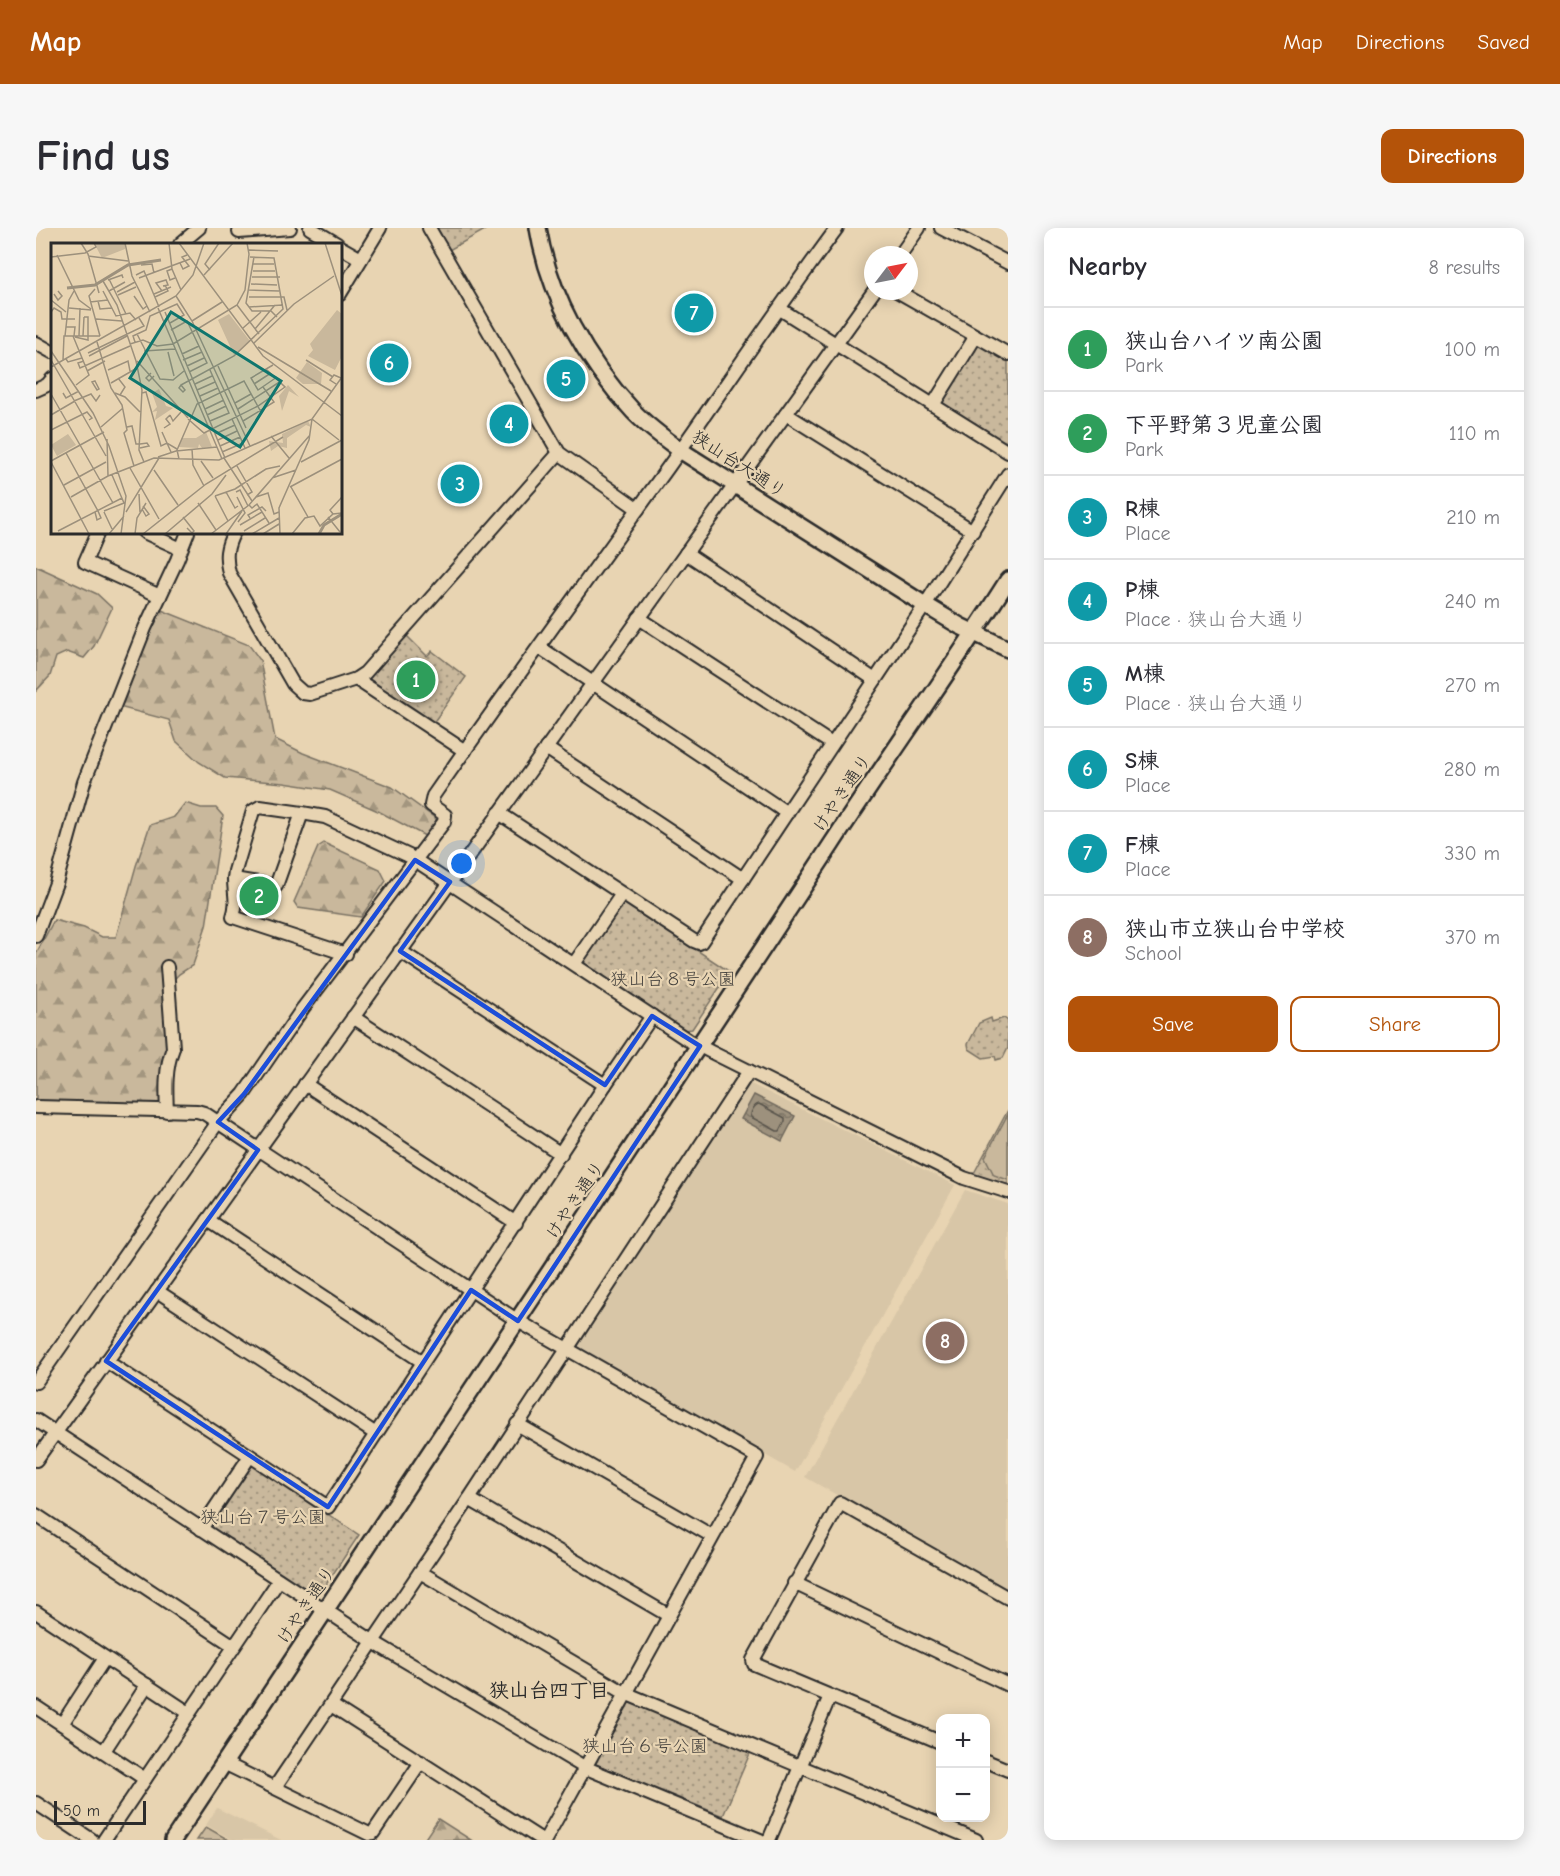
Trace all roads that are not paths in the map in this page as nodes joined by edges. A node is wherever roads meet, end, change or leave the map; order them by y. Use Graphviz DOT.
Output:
graph roads {
  1 [pos="179,228"];
  2 [pos="290,228"];
  3 [pos="310,228"];
  4 [pos="380,228"];
  5 [pos="429,228"];
  6 [pos="538,228"];
  7 [pos="837,228"];
  8 [pos="920,228"];
  9 [pos="941,228"];
  10 [pos="194,232"];
  11 [pos="240,235"];
  12 [pos="181,243"];
  13 [pos="334,243"];
  14 [pos="907,246"];
  15 [pos="342,248"];
  16 [pos="361,259"];
  17 [pos="1008,263"];
  18 [pos="342,291"];
  19 [pos="868,300"];
  20 [pos="913,300"];
  21 [pos="780,309"];
  22 [pos="976,336"];
  23 [pos="36,344"];
  24 [pos="836,345"];
  25 [pos="51,352"];
  26 [pos="1008,354"];
  27 [pos="51,381"];
  28 [pos="36,390"];
  29 [pos="933,405"];
  30 [pos="786,414"];
  31 [pos="680,450"];
  32 [pos="1008,452"];
  33 [pos="559,453"];
  34 [pos="1008,474"];
  35 [pos="734,485"];
  36 [pos="638,508"];
  37 [pos="973,531"];
  38 [pos="97,534"];
  39 [pos="148,534"];
  40 [pos="187,534"];
  41 [pos="233,534"];
  42 [pos="181,549"];
  43 [pos="686,553"];
  44 [pos="1008,580"];
  45 [pos="160,596"];
  46 [pos="925,605"];
  47 [pos="639,618"];
  48 [pos="975,633"];
  49 [pos="538,647"];
  50 [pos="1008,649"];
  51 [pos="357,679"];
  52 [pos="875,680"];
  53 [pos="592,683"];
  54 [pos="832,744"];
  55 [pos="546,748"];
  56 [pos="465,751"];
  57 [pos="302,813"];
  58 [pos="499,813"];
  59 [pos="787,813"];
  60 [pos="415,860"];
  61 [pos="234,879"];
  62 [pos="743,879"];
  63 [pos="450,882"];
  64 [pos="622,894"];
  65 [pos="36,936"];
  66 [pos="400,951"];
  67 [pos="346,954"];
  68 [pos="574,964"];
  69 [pos="167,967"];
  70 [pos="652,1016"];
  71 [pos="353,1017"];
  72 [pos="700,1046"];
  73 [pos="749,1071"];
  74 [pos="305,1084"];
  75 [pos="605,1085"];
  76 [pos="36,1107"];
  77 [pos="167,1111"];
  78 [pos="218,1122"];
  79 [pos="258,1150"];
  80 [pos="561,1154"];
  81 [pos="1008,1192"];
  82 [pos="208,1220"];
  83 [pos="516,1223"];
  84 [pos="157,1291"];
  85 [pos="471,1291"];
  86 [pos="518,1321"];
  87 [pos="568,1349"];
  88 [pos="106,1361"];
  89 [pos="423,1362"];
  90 [pos="36,1382"];
  91 [pos="36,1420"];
  92 [pos="517,1424"];
  93 [pos="56,1433"];
  94 [pos="376,1434"];
  95 [pos="249,1456"];
  96 [pos="36,1460"];
  97 [pos="469,1499"];
  98 [pos="36,1515"];
  99 [pos="201,1529"];
  100 [pos="712,1536"];
  101 [pos="420,1572"];
  102 [pos="279,1580"];
  103 [pos="794,1583"];
  104 [pos="1008,1598"];
  105 [pos="326,1610"];
  106 [pos="36,1612"];
  107 [pos="668,1615"];
  108 [pos="374,1642"];
  109 [pos="234,1646"];
  110 [pos="105,1658"];
  111 [pos="147,1685"];
  112 [pos="1008,1685"];
  113 [pos="625,1694"];
  114 [pos="830,1696"];
  115 [pos="331,1706"];
  116 [pos="36,1707"];
  117 [pos="189,1713"];
  118 [pos="62,1724"];
  119 [pos="936,1740"];
  120 [pos="104,1751"];
  121 [pos="421,1762"];
  122 [pos="224,1763"];
  123 [pos="990,1763"];
  124 [pos="800,1765"];
  125 [pos="584,1767"];
  126 [pos="1008,1770"];
  127 [pos="145,1779"];
  128 [pos="275,1787"];
  129 [pos="36,1803"];
  130 [pos="92,1840"];
  131 [pos="104,1840"];
  132 [pos="173,1840"];
  133 [pos="543,1840"];
  134 [pos="760,1840"];
  135 [pos="769,1840"];
  136 [pos="976,1840"];
  1 -- 10 [label="street"];
  2 -- 11 [label="street"];
  3 -- 13 [label="street"];
  4 -- 16 [label="street"];
  5 -- 33 [label="street"];
  6 -- 31 [label="street, 狭山台大通り"];
  7 -- 21 [label="street"];
  8 -- 14 [label="street"];
  9 -- 17 [label="street"];
  10 -- 12 [label="street"];
  15 -- 16 [label="street"];
  16 -- 18 [label="street"];
  19 -- 24 [label="street"];
  20 -- 22 [label="street"];
  21 -- 24 [label="street"];
  21 -- 31 [label="street"];
  22 -- 26 [label="street"];
  22 -- 29 [label="street"];
  23 -- 25 [label="street"];
  24 -- 29 [label="street"];
  24 -- 30 [label="street"];
  27 -- 28 [label="street"];
  29 -- 32 [label="street"];
  30 -- 35 [label="street"];
  30 -- 37 [label="street"];
  31 -- 35 [label="street, 狭山台大通り"];
  31 -- 36 [label="street"];
  33 -- 36 [label="street"];
  33 -- 51 [label="street"];
  34 -- 37 [label="street"];
  35 -- 43 [label="street"];
  35 -- 46 [label="street, 狭山台大通り"];
  36 -- 49 [label="street"];
  37 -- 46 [label="street"];
  38 -- 45 [label="street"];
  39 -- 42 [label="street"];
  40 -- 42 [label="street"];
  41 -- 51 [label="street"];
  42 -- 45 [label="street"];
  43 -- 47 [label="street"];
  43 -- 52 [label="street"];
  44 -- 48 [label="street, けやき通り"];
  45 -- 65 [label="street"];
  46 -- 48 [label="street, 狭山台大通り"];
  46 -- 52 [label="street"];
  47 -- 53 [label="street"];
  47 -- 54 [label="street"];
  48 -- 50 [label="street, 狭山台大通り"];
  48 -- 72 [label="street, けやき通り"];
  49 -- 53 [label="street"];
  49 -- 56 [label="street"];
  51 -- 56 [label="street"];
  52 -- 54 [label="street"];
  53 -- 55 [label="street"];
  53 -- 59 [label="street"];
  54 -- 59 [label="street"];
  55 -- 58 [label="street"];
  55 -- 62 [label="street"];
  56 -- 60 [label="street"];
  57 -- 60 [label="street"];
  57 -- 61 [label="street"];
  57 -- 61 [label="street"];
  58 -- 63 [label="street"];
  58 -- 64 [label="street"];
  59 -- 62 [label="street"];
  60 -- 63 [label="street"];
  60 -- 67 [label="street"];
  61 -- 67 [label="street"];
  62 -- 64 [label="street"];
  63 -- 66 [label="street"];
  63 -- 68 [label="street"];
  64 -- 68 [label="street"];
  66 -- 71 [label="street"];
  66 -- 75 [label="street"];
  67 -- 78 [label="street"];
  68 -- 70 [label="street"];
  69 -- 77 [label="street"];
  70 -- 72 [label="street"];
  70 -- 75 [label="street"];
  71 -- 74 [label="street"];
  71 -- 80 [label="street"];
  72 -- 73 [label="street"];
  72 -- 86 [label="street, けやき通り"];
  73 -- 81 [label="street"];
  73 -- 87 [label="street"];
  74 -- 79 [label="street"];
  74 -- 83 [label="street"];
  75 -- 80 [label="street"];
  76 -- 77 [label="street"];
  77 -- 78 [label="street"];
  78 -- 79 [label="street"];
  78 -- 90 [label="street"];
  79 -- 82 [label="street"];
  79 -- 85 [label="street"];
  80 -- 83 [label="street"];
  82 -- 84 [label="street"];
  82 -- 89 [label="street"];
  83 -- 85 [label="street"];
  84 -- 88 [label="street"];
  84 -- 94 [label="street"];
  85 -- 86 [label="street"];
  85 -- 89 [label="street"];
  86 -- 87 [label="street"];
  86 -- 105 [label="street, けやき通り"];
  87 -- 92 [label="street"];
  87 -- 100 [label="street"];
  88 -- 93 [label="street"];
  88 -- 95 [label="street"];
  89 -- 94 [label="street"];
  91 -- 93 [label="street"];
  92 -- 97 [label="street"];
  92 -- 100 [label="street"];
  93 -- 96 [label="street"];
  93 -- 99 [label="street"];
  94 -- 95 [label="street"];
  95 -- 99 [label="street"];
  97 -- 101 [label="street"];
  97 -- 107 [label="street"];
  98 -- 109 [label="street"];
  99 -- 102 [label="street"];
  100 -- 107 [label="street"];
  101 -- 108 [label="street"];
  101 -- 113 [label="street"];
  102 -- 105 [label="street"];
  102 -- 109 [label="street"];
  103 -- 104 [label="street"];
  103 -- 112 [label="street"];
  103 -- 114 [label="street"];
  105 -- 108 [label="street"];
  105 -- 122 [label="street, けやき通り"];
  106 -- 110 [label="street"];
  107 -- 113 [label="street"];
  108 -- 115 [label="street"];
  108 -- 125 [label="street"];
  109 -- 117 [label="street"];
  110 -- 111 [label="street"];
  110 -- 118 [label="street"];
  111 -- 117 [label="street"];
  111 -- 120 [label="street"];
  113 -- 124 [label="street"];
  113 -- 125 [label="street"];
  114 -- 119 [label="street"];
  114 -- 124 [label="street"];
  115 -- 121 [label="street"];
  115 -- 128 [label="street"];
  116 -- 118 [label="street"];
  117 -- 127 [label="street"];
  118 -- 120 [label="street"];
  120 -- 127 [label="street"];
  121 -- 128 [label="street"];
  121 -- 133 [label="street"];
  122 -- 128 [label="street"];
  122 -- 132 [label="street, けやき通り"];
  123 -- 126 [label="street"];
  124 -- 135 [label="street"];
  124 -- 136 [label="street"];
  125 -- 133 [label="street"];
  125 -- 134 [label="street"];
  127 -- 131 [label="street"];
  129 -- 130 [label="street"];
}
